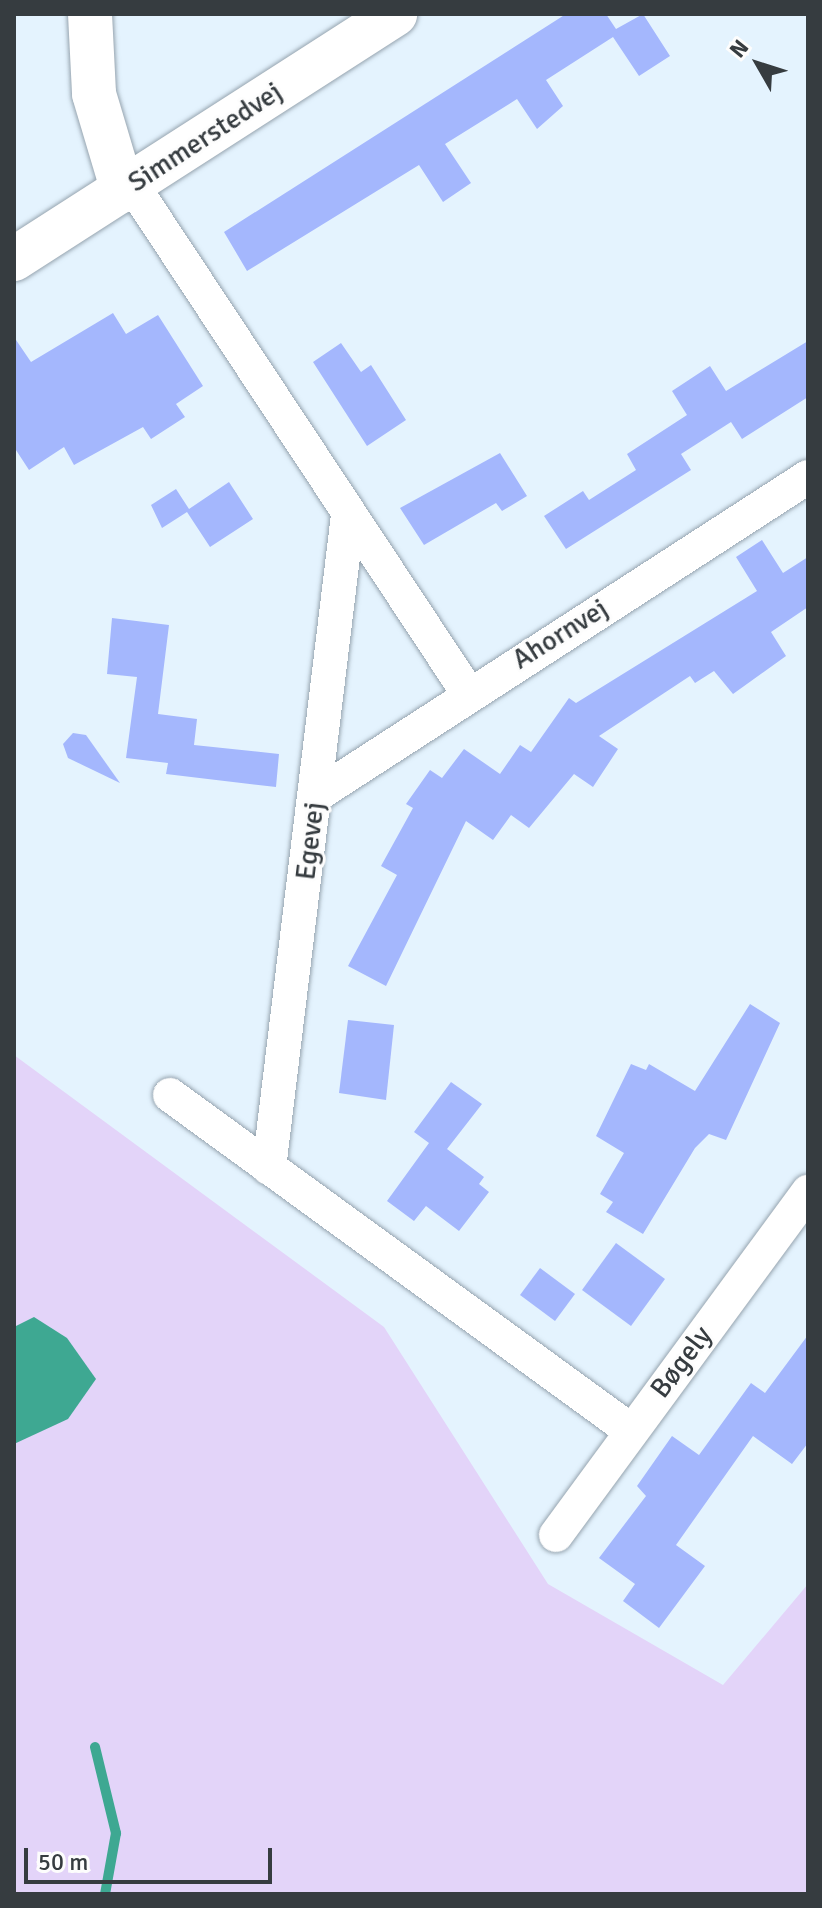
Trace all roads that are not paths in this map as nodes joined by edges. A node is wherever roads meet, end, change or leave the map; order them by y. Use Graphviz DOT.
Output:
graph roads {
  1 [pos="90,14"];
  2 [pos="395,14"];
  3 [pos="127,187"];
  4 [pos="14,259"];
  5 [pos="808,477"];
  6 [pos="348,515"];
  7 [pos="468,693"];
  8 [pos="315,796"];
  9 [pos="170,1095"];
  10 [pos="269,1168"];
  11 [pos="808,1192"];
  12 [pos="630,1430"];
  13 [pos="556,1535"];
  1 -- 3 [label="street"];
  2 -- 3 [label="street, Simmerstedvej"];
  3 -- 4 [label="street, Simmerstedvej"];
  3 -- 6 [label="street"];
  5 -- 7 [label="street, Ahornvej"];
  6 -- 7 [label="street"];
  6 -- 8 [label="street, Egevej"];
  7 -- 8 [label="street, Ahornvej"];
  8 -- 10 [label="street, Egevej"];
  9 -- 10 [label="street"];
  10 -- 12 [label="street"];
  11 -- 12 [label="street, Bøgely"];
  12 -- 13 [label="street, Bøgely"];
}
